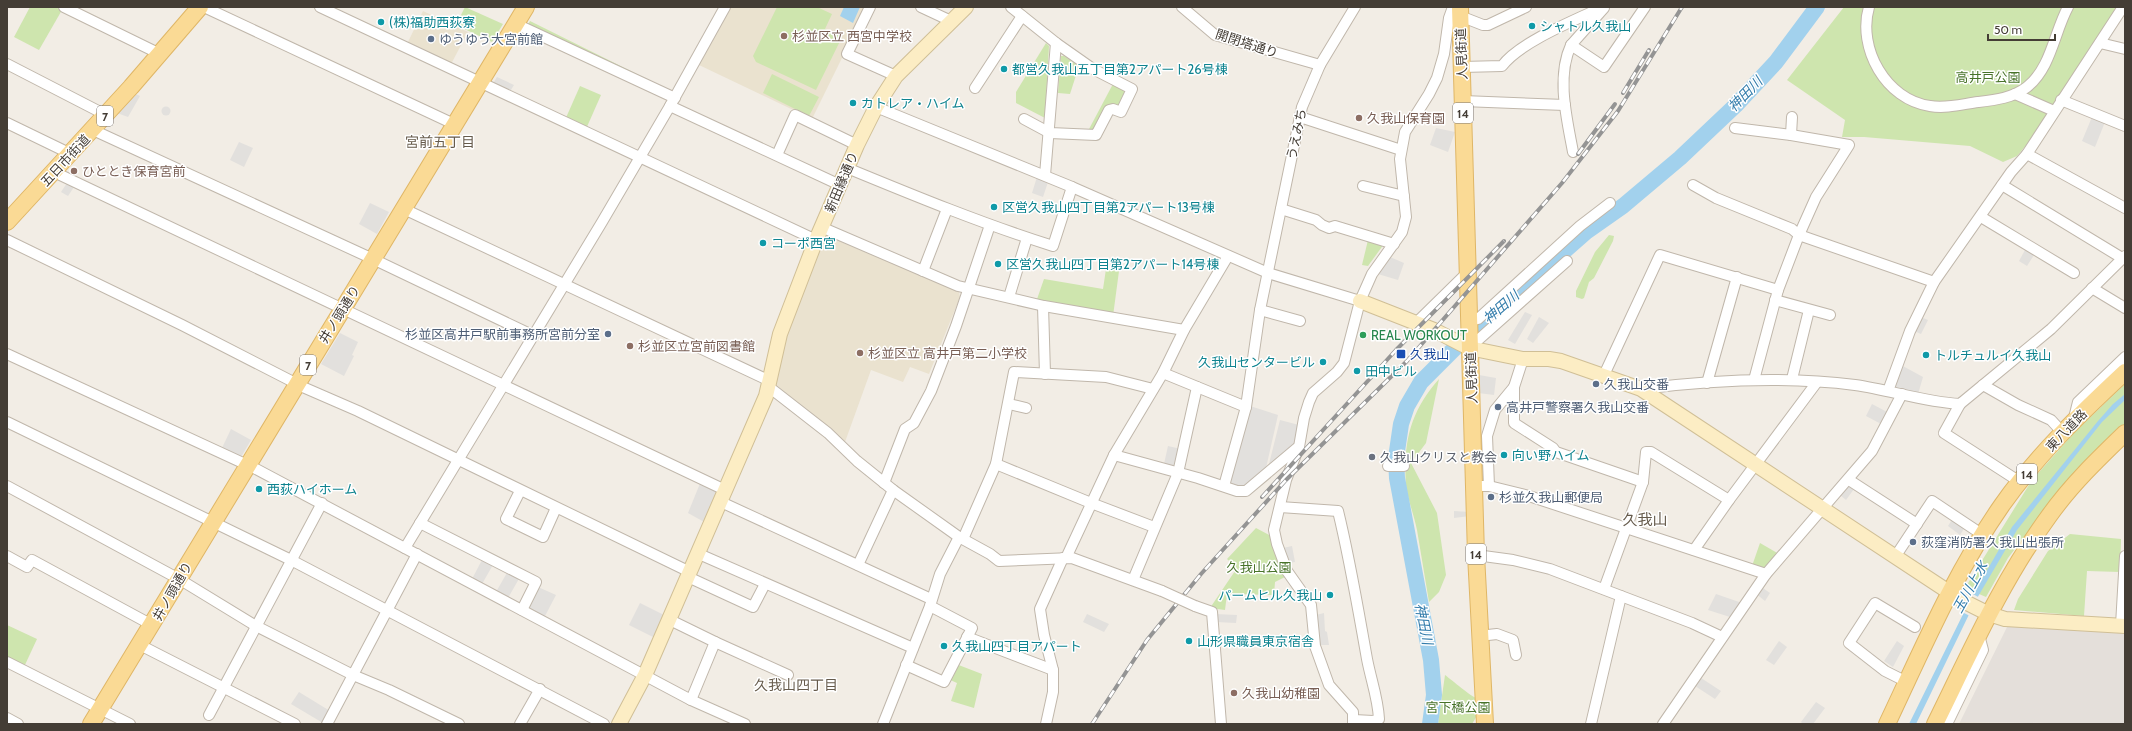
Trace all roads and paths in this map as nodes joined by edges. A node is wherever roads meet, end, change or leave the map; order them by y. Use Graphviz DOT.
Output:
graph roads {
  1 [pos="64,7"];
  2 [pos="200,7"];
  3 [pos="204,7"];
  4 [pos="320,7"];
  5 [pos="725,7"];
  6 [pos="870,7"];
  7 [pos="921,7"];
  8 [pos="966,7"];
  9 [pos="1011,7"];
  10 [pos="1182,7"];
  11 [pos="1355,7"];
  12 [pos="1526,7"];
  13 [pos="1604,7"];
  14 [pos="1869,7"];
  15 [pos="2068,7"];
  16 [pos="2123,7"];
  17 [pos="524,8"];
  18 [pos="1642,8"];
  19 [pos="1458,10"];
  20 [pos="1022,16"];
  21 [pos="951,21"];
  22 [pos="516,24"];
  23 [pos="1056,43"];
  24 [pos="2100,43"];
  25 [pos="1571,45"];
  26 [pos="2125,49"];
  27 [pos="160,54"];
  28 [pos="7,64"];
  29 [pos="1320,65"];
  30 [pos="1462,67"];
  31 [pos="896,76"];
  32 [pos="480,83"];
  33 [pos="975,88"];
  34 [pos="2015,94"];
  35 [pos="2062,100"];
  36 [pos="1463,101"];
  37 [pos="673,102"];
  38 [pos="1565,105"];
  39 [pos="876,107"];
  40 [pos="2054,111"];
  41 [pos="106,115"];
  42 [pos="1300,117"];
  43 [pos="1792,117"];
  44 [pos="1024,119"];
  45 [pos="7,123"];
  46 [pos="456,125"];
  47 [pos="2125,126"];
  48 [pos="1735,128"];
  49 [pos="93,130"];
  50 [pos="1050,133"];
  51 [pos="1790,135"];
  52 [pos="857,145"];
  53 [pos="1402,150"];
  54 [pos="1572,152"];
  55 [pos="71,154"];
  56 [pos="2027,154"];
  57 [pos="776,155"];
  58 [pos="639,157"];
  59 [pos="848,168"];
  60 [pos="54,172"];
  61 [pos="1045,176"];
  62 [pos="840,185"];
  63 [pos="1693,185"];
  64 [pos="2002,185"];
  65 [pos="1363,186"];
  66 [pos="1072,187"];
  67 [pos="1404,196"];
  68 [pos="1610,203"];
  69 [pos="2125,208"];
  70 [pos="404,209"];
  71 [pos="947,209"];
  72 [pos="1281,209"];
  73 [pos="1981,217"];
  74 [pos="7,222"];
  75 [pos="990,225"];
  76 [pos="818,234"];
  77 [pos="1799,235"];
  78 [pos="1026,238"];
  79 [pos="7,240"];
  80 [pos="1394,244"];
  81 [pos="1228,256"];
  82 [pos="2124,257"];
  83 [pos="374,259"];
  84 [pos="1567,261"];
  85 [pos="923,271"];
  86 [pos="1468,272"];
  87 [pos="1268,273"];
  88 [pos="2074,273"];
  89 [pos="1737,278"];
  90 [pos="1934,282"];
  91 [pos="563,285"];
  92 [pos="2092,288"];
  93 [pos="969,289"];
  94 [pos="1778,290"];
  95 [pos="1009,297"];
  96 [pos="1775,300"];
  97 [pos="1360,301"];
  98 [pos="1043,306"];
  99 [pos="343,308"];
  100 [pos="2125,308"];
  101 [pos="1260,310"];
  102 [pos="1809,310"];
  103 [pos="1830,315"];
  104 [pos="1300,321"];
  105 [pos="1416,323"];
  106 [pos="1184,330"];
  107 [pos="532,335"];
  108 [pos="1463,339"];
  109 [pos="7,354"];
  110 [pos="2125,357"];
  111 [pos="1523,359"];
  112 [pos="2125,372"];
  113 [pos="1163,373"];
  114 [pos="1045,374"];
  115 [pos="1604,376"];
  116 [pos="1792,379"];
  117 [pos="1754,380"];
  118 [pos="1817,382"];
  119 [pos="297,383"];
  120 [pos="1707,383"];
  121 [pos="502,384"];
  122 [pos="770,384"];
  123 [pos="1983,385"];
  124 [pos="1197,387"];
  125 [pos="1514,387"];
  126 [pos="1153,389"];
  127 [pos="1642,389"];
  128 [pos="1888,390"];
  129 [pos="1902,394"];
  130 [pos="1009,404"];
  131 [pos="1960,404"];
  132 [pos="1246,407"];
  133 [pos="1026,408"];
  134 [pos="7,422"];
  135 [pos="2068,427"];
  136 [pos="2125,433"];
  137 [pos="1299,447"];
  138 [pos="1114,455"];
  139 [pos="458,460"];
  140 [pos="996,464"];
  141 [pos="1756,464"];
  142 [pos="248,465"];
  143 [pos="1388,466"];
  144 [pos="1404,466"];
  145 [pos="1178,473"];
  146 [pos="1849,480"];
  147 [pos="1644,482"];
  148 [pos="2020,482"];
  149 [pos="884,483"];
  150 [pos="7,486"];
  151 [pos="1224,486"];
  152 [pos="1482,486"];
  153 [pos="893,490"];
  154 [pos="520,491"];
  155 [pos="723,496"];
  156 [pos="1729,500"];
  157 [pos="322,503"];
  158 [pos="1091,503"];
  159 [pos="1280,507"];
  160 [pos="556,508"];
  161 [pos="1823,508"];
  162 [pos="214,522"];
  163 [pos="420,523"];
  164 [pos="1917,524"];
  165 [pos="1154,527"];
  166 [pos="1628,529"];
  167 [pos="1983,535"];
  168 [pos="961,538"];
  169 [pos="405,548"];
  170 [pos="1694,550"];
  171 [pos="417,554"];
  172 [pos="699,554"];
  173 [pos="1476,555"];
  174 [pos="7,556"];
  175 [pos="2125,556"];
  176 [pos="1895,557"];
  177 [pos="1064,558"];
  178 [pos="291,560"];
  179 [pos="858,564"];
  180 [pos="689,574"];
  181 [pos="1766,574"];
  182 [pos="180,579"];
  183 [pos="1132,580"];
  184 [pos="765,584"];
  185 [pos="1604,589"];
  186 [pos="1951,593"];
  187 [pos="1621,596"];
  188 [pos="930,603"];
  189 [pos="387,610"];
  190 [pos="522,610"];
  191 [pos="1989,614"];
  192 [pos="670,620"];
  193 [pos="152,625"];
  194 [pos="256,626"];
  195 [pos="2123,626"];
  196 [pos="1915,627"];
  197 [pos="1979,635"];
  198 [pos="1479,636"];
  199 [pos="967,637"];
  200 [pos="1722,637"];
  201 [pos="715,642"];
  202 [pos="140,645"];
  203 [pos="913,648"];
  204 [pos="1516,655"];
  205 [pos="7,662"];
  206 [pos="906,665"];
  207 [pos="1053,670"];
  208 [pos="353,675"];
  209 [pos="645,675"];
  210 [pos="788,675"];
  211 [pos="1907,682"];
  212 [pos="223,687"];
  213 [pos="540,689"];
  214 [pos="691,700"];
  215 [pos="101,708"];
  216 [pos="208,715"];
  217 [pos="7,718"];
  218 [pos="1353,722"];
  219 [pos="18,724"];
  220 [pos="91,724"];
  221 [pos="130,724"];
  222 [pos="295,724"];
  223 [pos="327,724"];
  224 [pos="459,724"];
  225 [pos="520,724"];
  226 [pos="604,724"];
  227 [pos="619,724"];
  228 [pos="744,724"];
  229 [pos="883,724"];
  230 [pos="1046,724"];
  231 [pos="1221,724"];
  232 [pos="1485,724"];
  233 [pos="1591,724"];
  234 [pos="1663,724"];
  235 [pos="1887,724"];
  236 [pos="1935,724"];
  237 [pos="1947,724"];
  1 -- 27 [label="street"];
  2 -- 27 [label="main road, 五日市街道 / 7"];
  3 -- 46 [label="street"];
  4 -- 32 [label="street"];
  5 -- 37 [label="street"];
  6 -- 31 [label="street"];
  7 -- 21 [label="street"];
  8 -- 21 [label="street, 新田縁通り"];
  9 -- 20 [label="street"];
  10 -- 29 [label="street, 開閉塔通り"];
  11 -- 29 [label="street, うえみち"];
  12 -- 19 [label="street"];
  13 -- 25 [label="street"];
  13 -- 30 [label="street"];
  14 -- 34 [label="street"];
  15 -- 34 [label="street"];
  16 -- 24 [label="street"];
  17 -- 22 [label="main road, 井ノ頭通り / 7"];
  18 -- 25 [label="street"];
  19 -- 30 [label="main road, 人見街道 / 14"];
  19 -- 53 [label="street"];
  20 -- 23 [label="street"];
  20 -- 33 [label="street"];
  21 -- 31 [label="street, 新田縁通り"];
  22 -- 32 [label="main road, 井ノ頭通り / 7"];
  22 -- 37 [label="street"];
  23 -- 50 [label="street"];
  23 -- 50 [label="street"];
  24 -- 26 [label="street"];
  24 -- 35 [label="street"];
  25 -- 38 [label="street"];
  27 -- 41 [label="main road, 五日市街道 / 7"];
  28 -- 41 [label="street"];
  29 -- 42 [label="street, うえみち"];
  30 -- 36 [label="main road, 人見街道 / 14"];
  31 -- 39 [label="street, 新田縁通り"];
  32 -- 46 [label="main road, 井ノ頭通り / 7"];
  32 -- 58 [label="street"];
  34 -- 40 [label="street"];
  35 -- 40 [label="street"];
  35 -- 47 [label="street"];
  36 -- 38 [label="street"];
  36 -- 86 [label="main road, 人見街道 / 14"];
  37 -- 57 [label="street"];
  37 -- 58 [label="street"];
  38 -- 54 [label="street"];
  39 -- 52 [label="street, 新田縁通り"];
  39 -- 61 [label="street"];
  40 -- 56 [label="street"];
  41 -- 49 [label="main road, 五日市街道 / 7"];
  42 -- 53 [label="street"];
  42 -- 72 [label="street, うえみち"];
  43 -- 51 [label="street"];
  44 -- 50 [label="street"];
  45 -- 55 [label="street"];
  46 -- 70 [label="main road, 井ノ頭通り / 7"];
  48 -- 51 [label="street"];
  49 -- 55 [label="main road, 五日市街道 / 7"];
  49 -- 83 [label="street"];
  50 -- 61 [label="street"];
  51 -- 77 [label="street"];
  52 -- 57 [label="street"];
  52 -- 59 [label="street, 新田縁通り"];
  53 -- 67 [label="street"];
  55 -- 60 [label="main road, 五日市街道 / 7"];
  56 -- 64 [label="street"];
  56 -- 69 [label="street"];
  57 -- 62 [label="street"];
  58 -- 76 [label="street"];
  58 -- 91 [label="street"];
  59 -- 62 [label="street, 新田縁通り"];
  59 -- 71 [label="street"];
  60 -- 74 [label="main road, 五日市街道 / 7"];
  60 -- 99 [label="street"];
  61 -- 66 [label="street"];
  62 -- 76 [label="street, 新田縁通り"];
  63 -- 77 [label="street"];
  64 -- 73 [label="street"];
  64 -- 82 [label="street"];
  65 -- 67 [label="street"];
  66 -- 78 [label="street"];
  66 -- 81 [label="street"];
  67 -- 80 [label="street"];
  68 -- 108 [label="street"];
  70 -- 83 [label="main road, 井ノ頭通り / 7"];
  70 -- 91 [label="street"];
  71 -- 75 [label="street"];
  71 -- 85 [label="street"];
  72 -- 80 [label="street"];
  72 -- 87 [label="street, うえみち"];
  73 -- 88 [label="street"];
  73 -- 90 [label="street"];
  75 -- 78 [label="street"];
  75 -- 93 [label="street"];
  76 -- 85 [label="street"];
  76 -- 122 [label="street, 新田縁通り"];
  77 -- 90 [label="street"];
  77 -- 94 [label="street"];
  78 -- 95 [label="street"];
  79 -- 119 [label="street"];
  80 -- 97 [label="street"];
  81 -- 87 [label="street"];
  81 -- 106 [label="street"];
  82 -- 92 [label="street"];
  83 -- 99 [label="main road, 井ノ頭通り / 7"];
  83 -- 107 [label="street"];
  84 -- 108 [label="street"];
  85 -- 93 [label="street"];
  86 -- 105 [label="street"];
  86 -- 108 [label="main road, 人見街道 / 14"];
  87 -- 97 [label="street"];
  87 -- 101 [label="street, うえみち"];
  89 -- 94 [label="street"];
  89 -- 115 [label="street"];
  89 -- 120 [label="street"];
  90 -- 128 [label="street"];
  91 -- 107 [label="street"];
  91 -- 122 [label="street"];
  92 -- 100 [label="street"];
  92 -- 123 [label="street"];
  93 -- 95 [label="street"];
  93 -- 149 [label="street"];
  94 -- 96 [label="street"];
  95 -- 98 [label="street"];
  96 -- 102 [label="street"];
  96 -- 117 [label="street"];
  97 -- 105 [label="street"];
  97 -- 137 [label="street"];
  98 -- 106 [label="street"];
  98 -- 114 [label="street"];
  99 -- 119 [label="main road, 井ノ頭通り / 7"];
  99 -- 121 [label="street"];
  101 -- 104 [label="street"];
  101 -- 132 [label="street, うえみち"];
  102 -- 103 [label="street"];
  102 -- 116 [label="street"];
  105 -- 108 [label="street"];
  106 -- 113 [label="street"];
  107 -- 121 [label="street"];
  108 -- 111 [label="street"];
  108 -- 152 [label="main road, 人見街道 / 14"];
  109 -- 142 [label="street"];
  110 -- 135 [label="street"];
  111 -- 115 [label="street"];
  111 -- 125 [label="street"];
  112 -- 135 [label="main road, 東八道路 / 14"];
  113 -- 124 [label="street"];
  113 -- 126 [label="street"];
  114 -- 126 [label="street"];
  114 -- 130 [label="street"];
  115 -- 127 [label="street"];
  116 -- 117 [label="street"];
  116 -- 118 [label="street"];
  117 -- 120 [label="street"];
  118 -- 128 [label="street"];
  118 -- 141 [label="street"];
  119 -- 139 [label="street"];
  119 -- 142 [label="main road, 井ノ頭通り / 7"];
  120 -- 127 [label="street"];
  121 -- 139 [label="street"];
  121 -- 155 [label="street"];
  122 -- 149 [label="street"];
  122 -- 155 [label="street, 新田縁通り"];
  123 -- 131 [label="street"];
  123 -- 135 [label="street"];
  124 -- 132 [label="street"];
  124 -- 145 [label="street"];
  125 -- 147 [label="street"];
  125 -- 152 [label="street"];
  126 -- 138 [label="street"];
  127 -- 141 [label="street"];
  128 -- 129 [label="street"];
  129 -- 131 [label="street"];
  129 -- 146 [label="street"];
  130 -- 133 [label="street"];
  130 -- 140 [label="street"];
  131 -- 148 [label="street"];
  132 -- 151 [label="street, うえみち"];
  134 -- 162 [label="street"];
  135 -- 148 [label="main road, 東八道路 / 14"];
  136 -- 191 [label="main road"];
  137 -- 151 [label="street"];
  137 -- 159 [label="street"];
  138 -- 145 [label="street"];
  138 -- 158 [label="street"];
  139 -- 154 [label="street"];
  139 -- 163 [label="street"];
  140 -- 158 [label="street"];
  140 -- 168 [label="street"];
  141 -- 156 [label="street"];
  141 -- 161 [label="street"];
  142 -- 157 [label="street"];
  142 -- 162 [label="main road, 井ノ頭通り / 7"];
  143 -- 144 [label="street"];
  145 -- 151 [label="street"];
  145 -- 165 [label="street"];
  146 -- 161 [label="street"];
  146 -- 164 [label="street"];
  147 -- 156 [label="street"];
  147 -- 166 [label="street"];
  148 -- 167 [label="main road, 東八道路 / 14"];
  149 -- 153 [label="street"];
  150 -- 182 [label="street"];
  152 -- 166 [label="street"];
  152 -- 173 [label="main road, 人見街道 / 14"];
  153 -- 168 [label="street"];
  153 -- 179 [label="street"];
  154 -- 160 [label="street"];
  154 -- 160 [label="street"];
  155 -- 172 [label="street, 新田縁通り"];
  155 -- 179 [label="street"];
  156 -- 170 [label="street"];
  157 -- 169 [label="street"];
  157 -- 178 [label="street"];
  158 -- 165 [label="street"];
  158 -- 177 [label="street"];
  159 -- 218 [label="street"];
  159 -- 218 [label="street"];
  160 -- 180 [label="street"];
  161 -- 176 [label="street"];
  161 -- 181 [label="street"];
  162 -- 178 [label="street"];
  162 -- 182 [label="main road, 井ノ頭通り / 7"];
  163 -- 169 [label="street"];
  163 -- 190 [label="street"];
  164 -- 167 [label="street"];
  164 -- 176 [label="street"];
  165 -- 183 [label="street"];
  166 -- 170 [label="street"];
  166 -- 185 [label="street"];
  167 -- 186 [label="main road, 東八道路 / 14"];
  168 -- 177 [label="street"];
  168 -- 188 [label="street"];
  169 -- 171 [label="street"];
  170 -- 181 [label="street"];
  171 -- 189 [label="street"];
  171 -- 190 [label="street"];
  172 -- 180 [label="street, 新田縁通り"];
  172 -- 184 [label="street"];
  173 -- 185 [label="street"];
  173 -- 198 [label="main road, 人見街道 / 14"];
  174 -- 193 [label="street"];
  175 -- 195 [label="street"];
  176 -- 186 [label="street"];
  177 -- 183 [label="street"];
  177 -- 207 [label="street"];
  178 -- 189 [label="street"];
  178 -- 194 [label="street"];
  179 -- 188 [label="street"];
  180 -- 184 [label="street"];
  180 -- 192 [label="street, 新田縁通り"];
  181 -- 200 [label="street"];
  182 -- 193 [label="main road, 井ノ頭通り / 7"];
  182 -- 194 [label="street"];
  183 -- 231 [label="street, bridge"];
  184 -- 203 [label="street"];
  185 -- 187 [label="street"];
  186 -- 191 [label="street"];
  186 -- 211 [label="main road, 東八道路 / 14"];
  187 -- 200 [label="street"];
  187 -- 233 [label="street"];
  188 -- 199 [label="street"];
  188 -- 203 [label="street"];
  189 -- 208 [label="street"];
  189 -- 213 [label="street"];
  190 -- 209 [label="street"];
  191 -- 195 [label="street"];
  191 -- 197 [label="main road"];
  192 -- 201 [label="street"];
  192 -- 209 [label="street, 新田縁通り"];
  193 -- 202 [label="main road, 井ノ頭通り / 7"];
  194 -- 208 [label="street"];
  194 -- 212 [label="street"];
  196 -- 211 [label="street"];
  197 -- 236 [label="main road"];
  197 -- 237 [label="street"];
  198 -- 204 [label="street"];
  198 -- 232 [label="main road, 人見街道 / 14"];
  199 -- 206 [label="street"];
  199 -- 207 [label="street"];
  200 -- 234 [label="street"];
  201 -- 210 [label="street"];
  201 -- 214 [label="street"];
  202 -- 212 [label="street"];
  202 -- 215 [label="main road, 井ノ頭通り / 7"];
  203 -- 206 [label="street"];
  205 -- 215 [label="street"];
  206 -- 229 [label="street"];
  207 -- 230 [label="street"];
  208 -- 223 [label="street"];
  208 -- 224 [label="street"];
  209 -- 214 [label="street"];
  209 -- 227 [label="street, 新田縁通り"];
  211 -- 235 [label="main road, 東八道路 / 14"];
  212 -- 216 [label="street"];
  212 -- 222 [label="street"];
  213 -- 225 [label="street"];
  213 -- 226 [label="street"];
  214 -- 228 [label="street"];
  215 -- 220 [label="main road, 井ノ頭通り / 7"];
  215 -- 221 [label="street"];
  217 -- 219 [label="street"];
}
